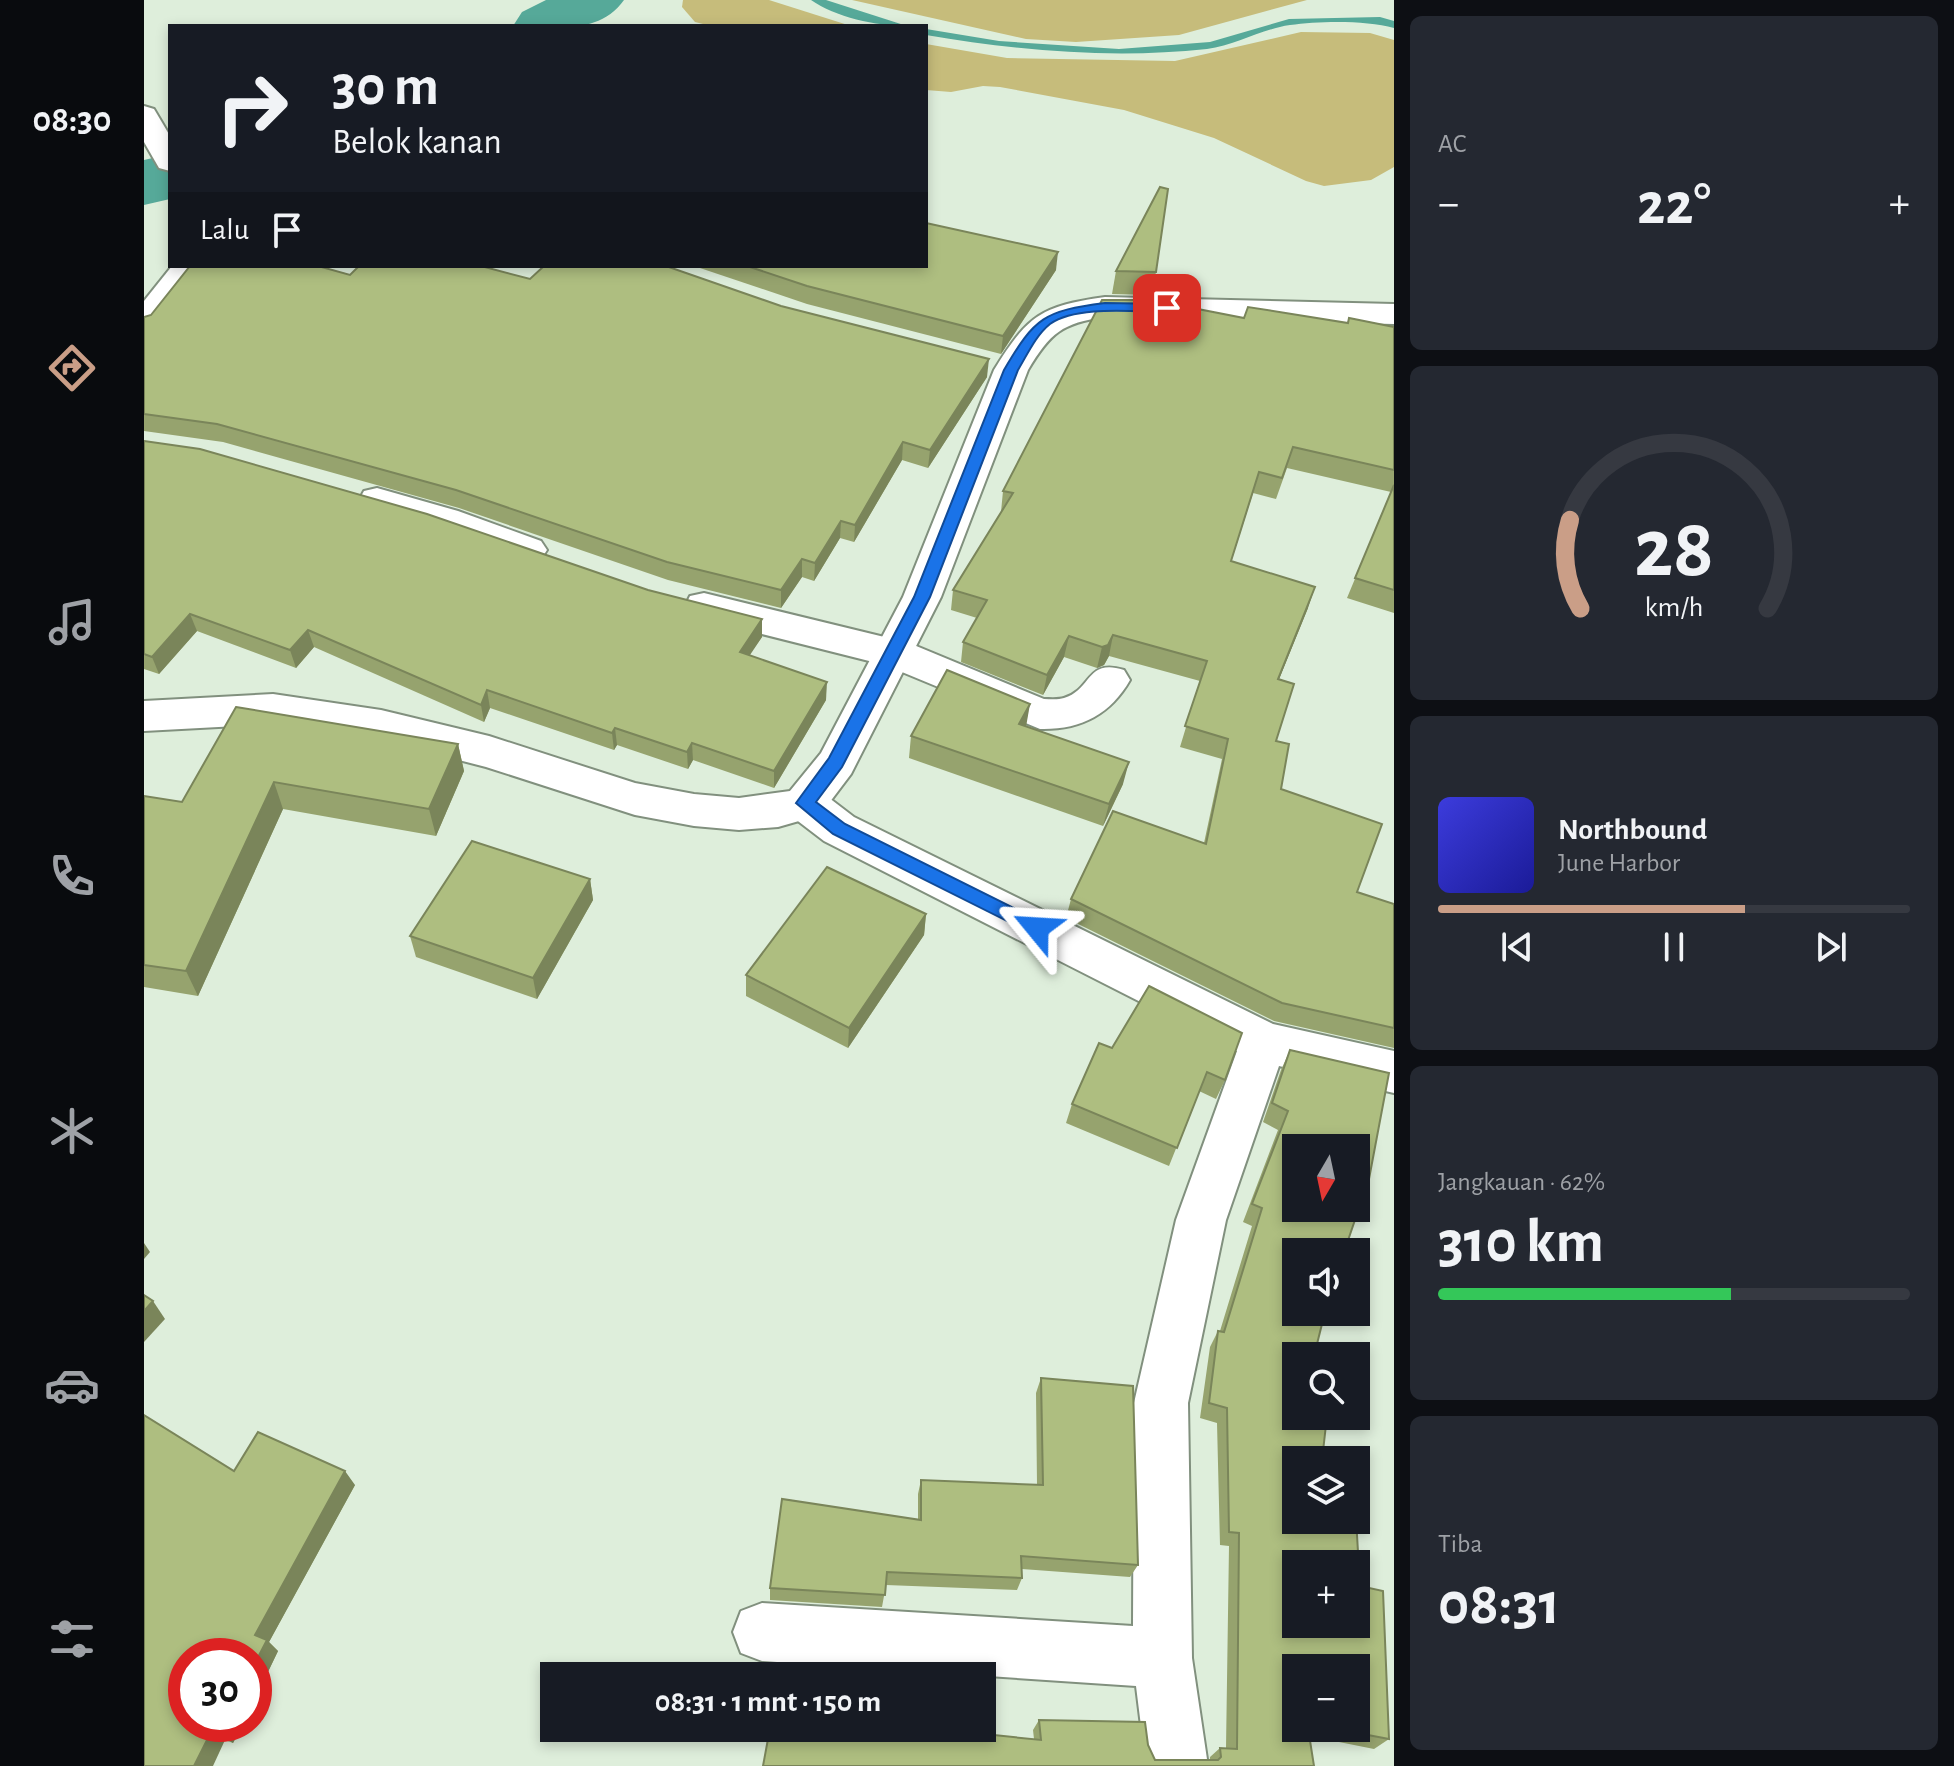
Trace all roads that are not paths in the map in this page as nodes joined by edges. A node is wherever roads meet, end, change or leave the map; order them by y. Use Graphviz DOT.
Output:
graph roads {
  1 [pos="144,115"];
  2 [pos="164,152"];
  3 [pos="187,268"];
  4 [pos="1388,318"];
  5 [pos="144,323"];
  6 [pos="342,491"];
  7 [pos="559,562"];
  8 [pos="664,596"];
  9 [pos="895,653"];
  10 [pos="1110,680"];
  11 [pos="144,716"];
  12 [pos="805,803"];
  13 [pos="1264,1042"];
  14 [pos="1394,1072"];
  15 [pos="762,1632"];
  16 [pos="1162,1658"];
  17 [pos="1177,1766"];
  1 -- 2 [label="street"];
  3 -- 5 [label="street"];
  4 -- 9 [label="street"];
  6 -- 7 [label="street"];
  8 -- 9 [label="street"];
  9 -- 10 [label="street"];
  9 -- 12 [label="street"];
  11 -- 12 [label="street"];
  12 -- 13 [label="street"];
  13 -- 14 [label="street"];
  13 -- 16 [label="street"];
  15 -- 16 [label="street"];
  16 -- 17 [label="street"];
}
